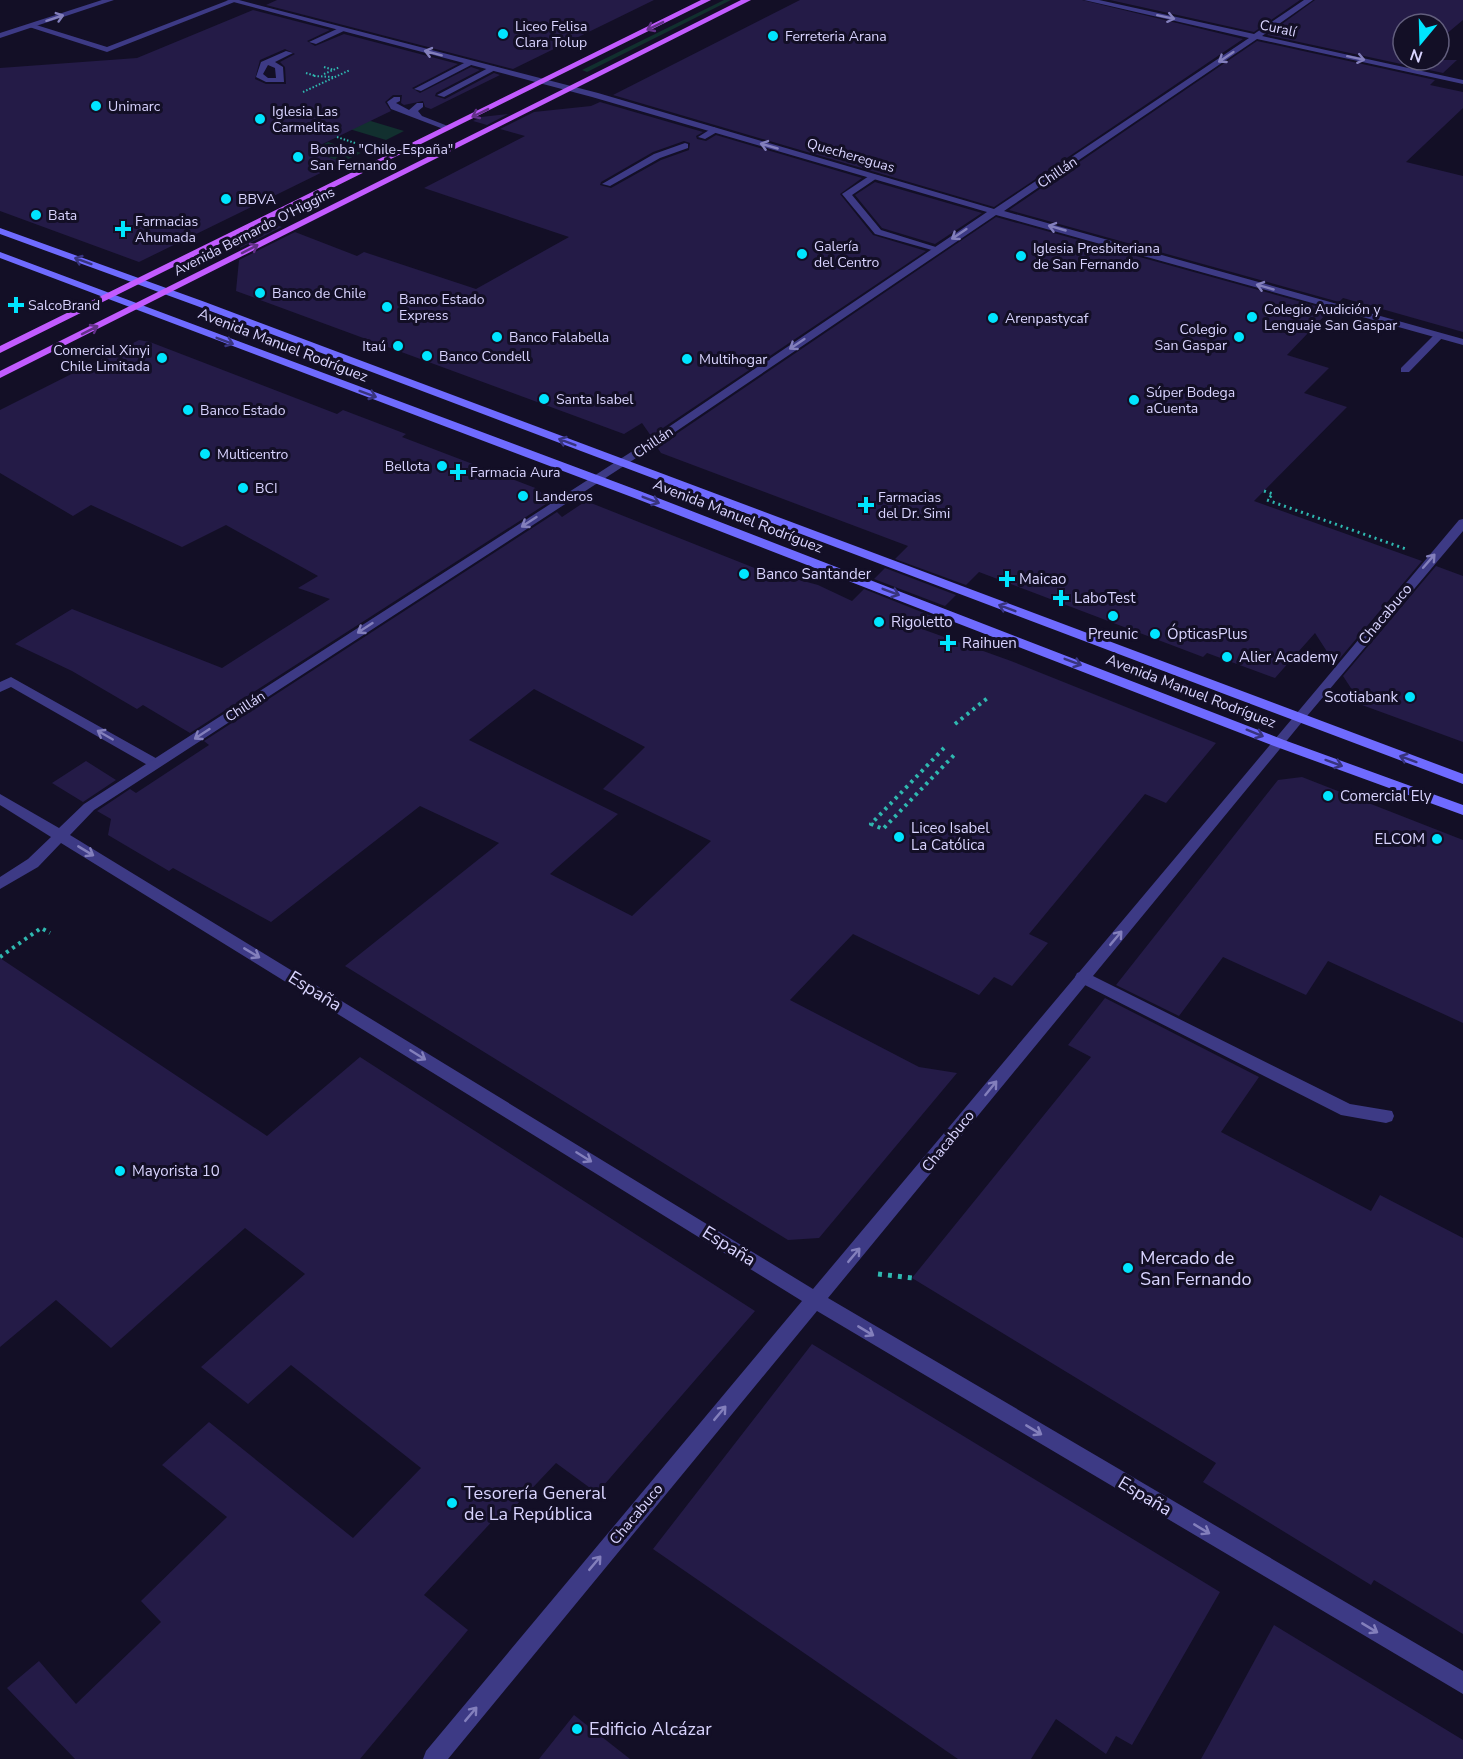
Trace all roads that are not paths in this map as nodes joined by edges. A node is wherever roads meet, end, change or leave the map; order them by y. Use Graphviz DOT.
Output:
graph roads {
  1 [pos="110,0"];
  2 [pos="231,0"];
  3 [pos="707,0"];
  4 [pos="747,0"];
  5 [pos="1088,0"];
  6 [pos="1309,0"];
  7 [pos="30,26"];
  8 [pos="342,30"];
  9 [pos="0,36"];
  10 [pos="1255,36"];
  11 [pos="313,42"];
  12 [pos="289,53"];
  13 [pos="268,62"];
  14 [pos="471,63"];
  15 [pos="495,68"];
  16 [pos="544,81"];
  17 [pos="1463,82"];
  18 [pos="571,88"];
  19 [pos="418,89"];
  20 [pos="441,95"];
  21 [pos="398,99"];
  22 [pos="420,105"];
  23 [pos="418,118"];
  24 [pos="449,128"];
  25 [pos="714,130"];
  26 [pos="702,137"];
  27 [pos="685,146"];
  28 [pos="875,176"];
  29 [pos="607,184"];
  30 [pos="996,212"];
  31 [pos="0,231"];
  32 [pos="936,250"];
  33 [pos="0,255"];
  34 [pos="138,281"];
  35 [pos="167,291"];
  36 [pos="108,296"];
  37 [pos="137,307"];
  38 [pos="1439,336"];
  39 [pos="1463,342"];
  40 [pos="0,350"];
  41 [pos="1405,370"];
  42 [pos="0,375"];
  43 [pos="622,462"];
  44 [pos="596,479"];
  45 [pos="1463,523"];
  46 [pos="6,684"];
  47 [pos="1297,718"];
  48 [pos="1279,743"];
  49 [pos="156,764"];
  50 [pos="1463,779"];
  51 [pos="0,799"];
  52 [pos="1463,810"];
  53 [pos="60,836"];
  54 [pos="0,884"];
  55 [pos="1083,977"];
  56 [pos="1386,1116"];
  57 [pos="817,1300"];
  58 [pos="1463,1683"];
  59 [pos="434,1759"];
  7 -- 1 [label="street, one-way"];
  2 -- 7 [label="street"];
  2 -- 8 [label="street, Quechereguas"];
  3 -- 16 [label="main road, Avenida Bernardo O'Higgins, one-way"];
  4 -- 18 [label="main road, Avenida Bernardo O'Higgins"];
  5 -- 10 [label="street, Curalí, one-way"];
  6 -- 10 [label="street, Chillán"];
  7 -- 9 [label="street"];
  8 -- 11 [label="street"];
  14 -- 8 [label="street, Quechereguas, one-way"];
  10 -- 17 [label="street, Curalí, one-way"];
  10 -- 30 [label="street, Chillán, one-way"];
  12 -- 13 [label="street"];
  14 -- 15 [label="street, Quechereguas"];
  14 -- 19 [label="street"];
  15 -- 16 [label="street, Quechereguas"];
  15 -- 20 [label="street"];
  16 -- 18 [label="street, Quechereguas"];
  16 -- 24 [label="main road, Avenida Bernardo O'Higgins, one-way"];
  18 -- 25 [label="street, Quechereguas"];
  35 -- 18 [label="main road, Avenida Bernardo O'Higgins, one-way"];
  21 -- 23 [label="street"];
  22 -- 23 [label="street"];
  23 -- 24 [label="street"];
  24 -- 34 [label="main road, Avenida Bernardo O'Higgins"];
  25 -- 26 [label="street"];
  28 -- 25 [label="street, Quechereguas, one-way"];
  27 -- 29 [label="street"];
  28 -- 30 [label="street, Quechereguas"];
  28 -- 32 [label="street"];
  30 -- 32 [label="street, Chillán, one-way"];
  38 -- 30 [label="street, Quechereguas, one-way"];
  34 -- 31 [label="main road, Avenida Manuel Rodríguez, one-way"];
  32 -- 43 [label="street, Chillán, one-way"];
  33 -- 36 [label="main road, Avenida Manuel Rodríguez"];
  34 -- 35 [label="main road, Avenida Manuel Rodríguez"];
  34 -- 36 [label="main road, Avenida Bernardo O'Higgins"];
  35 -- 37 [label="main road, Avenida Bernardo O'Higgins"];
  43 -- 35 [label="main road, Avenida Manuel Rodríguez, one-way"];
  36 -- 37 [label="main road, Avenida Manuel Rodríguez"];
  36 -- 40 [label="main road, Avenida Bernardo O'Higgins"];
  42 -- 37 [label="main road, Avenida Bernardo O'Higgins, one-way"];
  37 -- 44 [label="main road, Avenida Manuel Rodríguez, one-way"];
  38 -- 39 [label="street, Quechereguas"];
  38 -- 41 [label="street"];
  43 -- 44 [label="street, Chillán"];
  47 -- 43 [label="main road, Avenida Manuel Rodríguez, one-way"];
  44 -- 48 [label="main road, Avenida Manuel Rodríguez, one-way"];
  44 -- 49 [label="street, Chillán, one-way"];
  47 -- 45 [label="street, Chacabuco, one-way"];
  49 -- 46 [label="street, one-way"];
  47 -- 48 [label="street, Chacabuco"];
  50 -- 47 [label="main road, Avenida Manuel Rodríguez, one-way"];
  48 -- 52 [label="main road, Avenida Manuel Rodríguez, one-way"];
  55 -- 48 [label="street, Chacabuco, one-way"];
  49 -- 53 [label="street, Chillán"];
  51 -- 53 [label="street, España"];
  53 -- 54 [label="street, Chillán"];
  53 -- 57 [label="street, España, one-way"];
  55 -- 56 [label="street"];
  57 -- 55 [label="street, Chacabuco, one-way"];
  57 -- 58 [label="street, España, one-way"];
  59 -- 57 [label="street, Chacabuco, one-way"];
}
